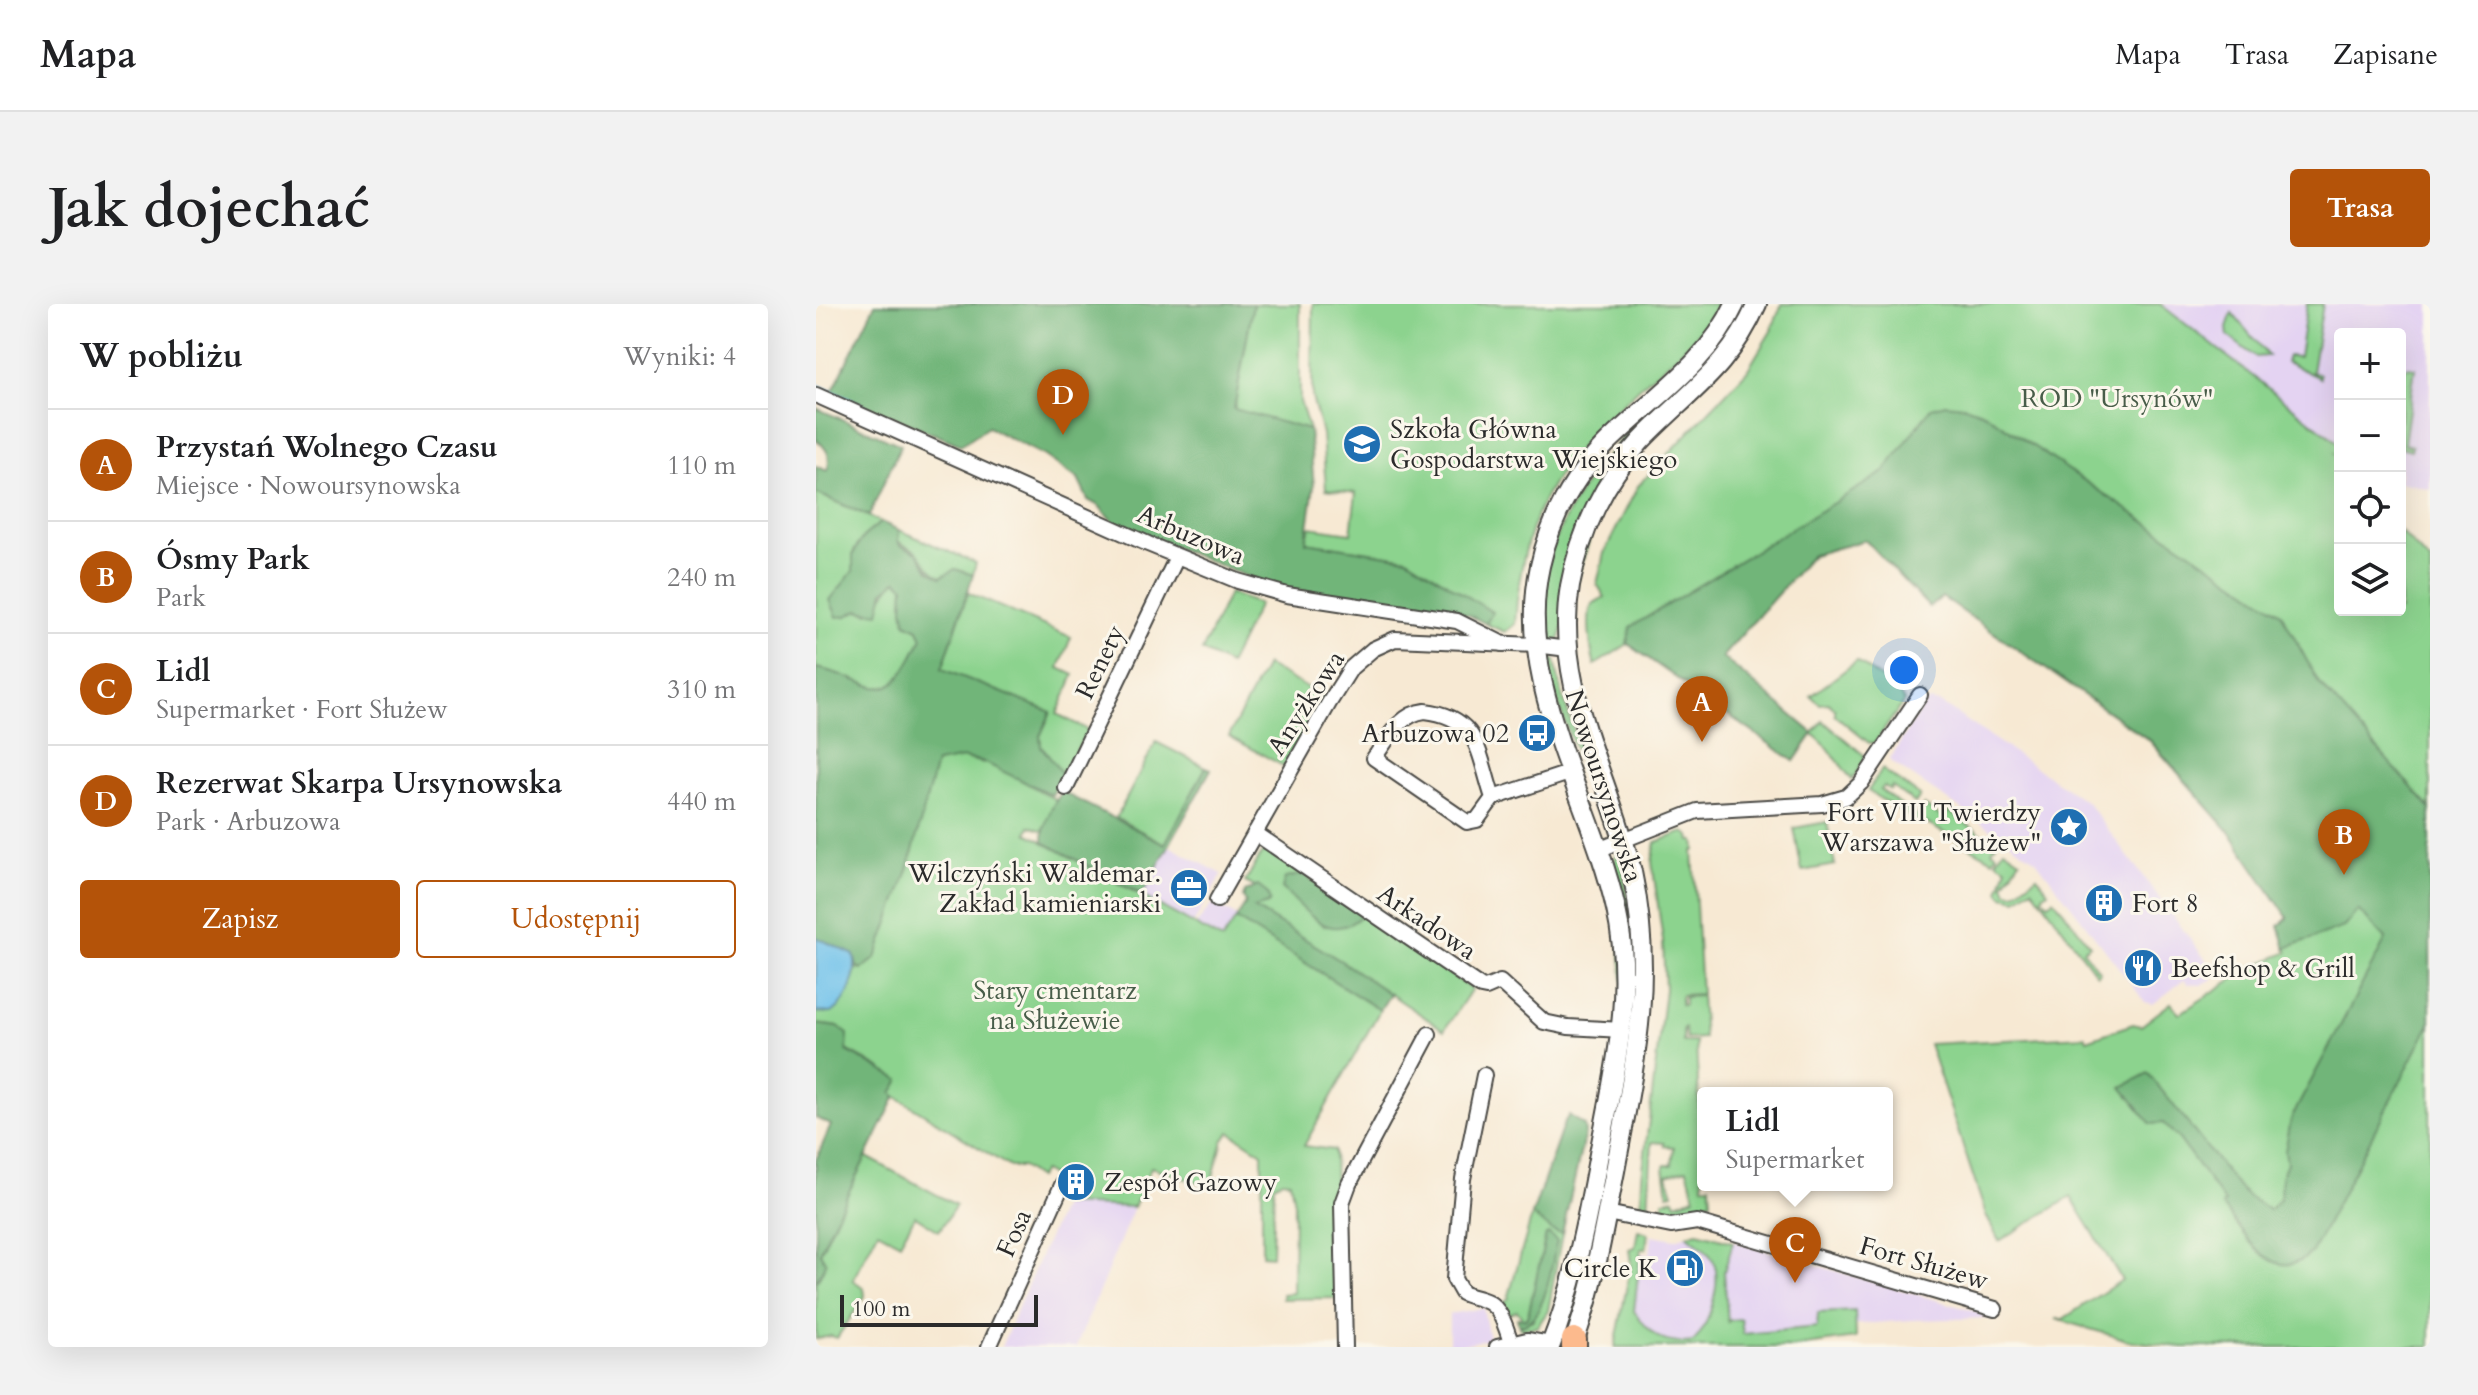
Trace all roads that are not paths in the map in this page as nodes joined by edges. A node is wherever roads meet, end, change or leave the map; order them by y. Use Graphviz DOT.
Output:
graph roads {
  1 [pos="1735,304"];
  2 [pos="1757,304"];
  3 [pos="816,395"];
  4 [pos="1177,557"];
  5 [pos="1503,644"];
  6 [pos="1536,645"];
  7 [pos="1568,649"];
  8 [pos="1920,695"];
  9 [pos="1572,772"];
  10 [pos="1066,788"];
  11 [pos="1493,798"];
  12 [pos="1255,833"];
  13 [pos="1623,840"];
  14 [pos="1598,850"];
  15 [pos="1217,900"];
  16 [pos="1622,1030"];
  17 [pos="1429,1034"];
  18 [pos="1484,1075"];
  19 [pos="1063,1183"];
  20 [pos="1607,1213"];
  21 [pos="1995,1309"];
  22 [pos="1504,1345"];
  23 [pos="1564,1345"];
  24 [pos="989,1347"];
  25 [pos="1345,1347"];
  1 -- 6 [label="street, Nowoursynowska"];
  2 -- 7 [label="street, Nowoursynowska"];
  3 -- 4 [label="street, Arbuzowa"];
  4 -- 5 [label="street, Arbuzowa"];
  4 -- 10 [label="street, Renety"];
  5 -- 6 [label="street, Arbuzowa"];
  5 -- 12 [label="street, Anyżkowa"];
  6 -- 7 [label="street, Arbuzowa"];
  6 -- 9 [label="street, Nowoursynowska"];
  7 -- 13 [label="street, Nowoursynowska"];
  8 -- 13 [label="street"];
  9 -- 11 [label="street"];
  9 -- 14 [label="street, Nowoursynowska"];
  11 -- 11 [label="street"];
  12 -- 15 [label="street, Anyżkowa"];
  12 -- 16 [label="street, Arkadowa"];
  13 -- 14 [label="street"];
  13 -- 20 [label="street, Nowoursynowska"];
  14 -- 16 [label="street, Nowoursynowska"];
  16 -- 23 [label="street, Nowoursynowska"];
  17 -- 25 [label="street"];
  18 -- 22 [label="street"];
  19 -- 24 [label="street, Fosa"];
  20 -- 21 [label="street, Fort Służew"];
  20 -- 23 [label="street, Nowoursynowska"];
  22 -- 23 [label="street"];
}
